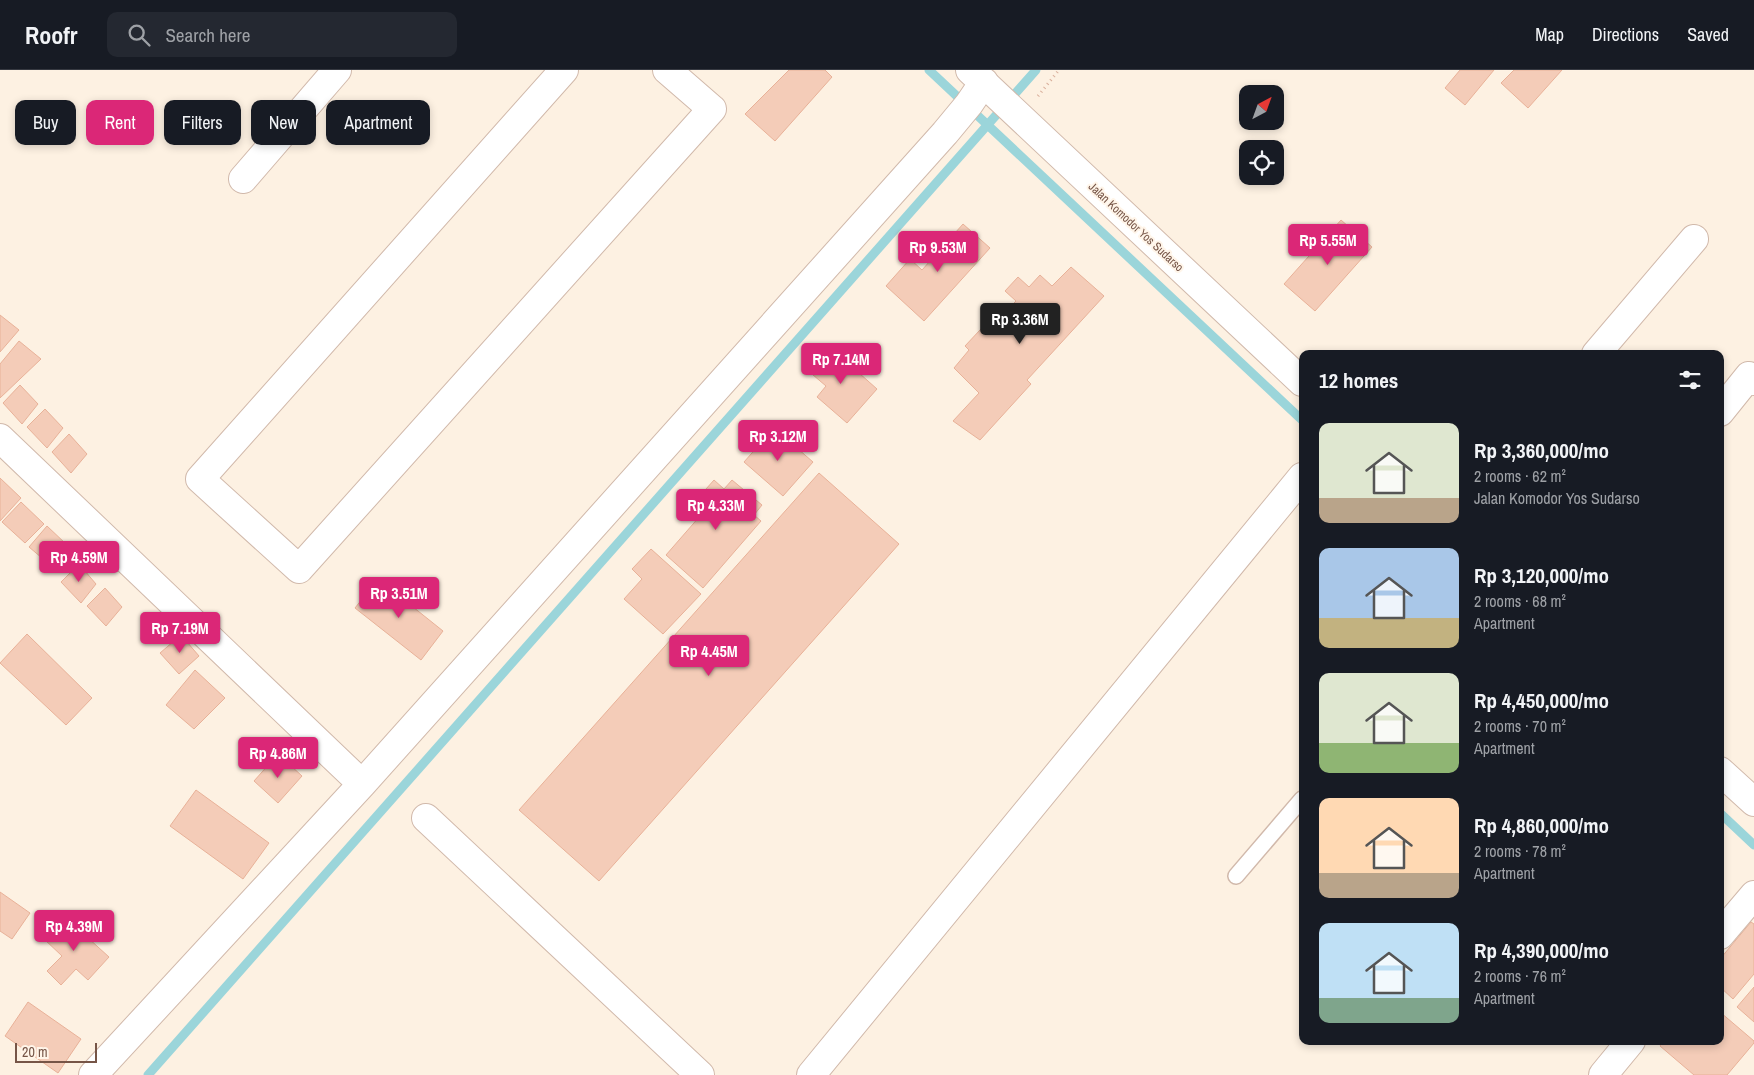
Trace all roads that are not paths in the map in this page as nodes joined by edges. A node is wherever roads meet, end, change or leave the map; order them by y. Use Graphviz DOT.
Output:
graph roads {
  1 [pos="337,70"];
  2 [pos="564,70"];
  3 [pos="667,70"];
  4 [pos="977,86"];
  5 [pos="243,179"];
  6 [pos="1694,239"];
  7 [pos="1599,350"];
  8 [pos="1752,376"];
  9 [pos="1299,379"];
  10 [pos="1724,408"];
  11 [pos="0,438"];
  12 [pos="1299,481"];
  13 [pos="1724,775"];
  14 [pos="362,784"];
  15 [pos="1299,802"];
  16 [pos="1754,802"];
  17 [pos="426,818"];
  18 [pos="1236,876"];
  19 [pos="1751,898"];
  20 [pos="1724,930"];
  21 [pos="1628,1045"];
  22 [pos="93,1075"];
  23 [pos="700,1075"];
  24 [pos="811,1075"];
  25 [pos="1603,1075"];
  1 -- 5 [label="street"];
  2 -- 3 [label="street"];
  4 -- 9 [label="street, Jalan Komodor Yos Sudarso"];
  4 -- 14 [label="street"];
  6 -- 7 [label="street"];
  8 -- 10 [label="street"];
  11 -- 14 [label="street"];
  12 -- 24 [label="street"];
  13 -- 16 [label="street"];
  14 -- 22 [label="street"];
  15 -- 18 [label="lane"];
  17 -- 23 [label="street"];
  19 -- 20 [label="street"];
  21 -- 25 [label="street"];
}
